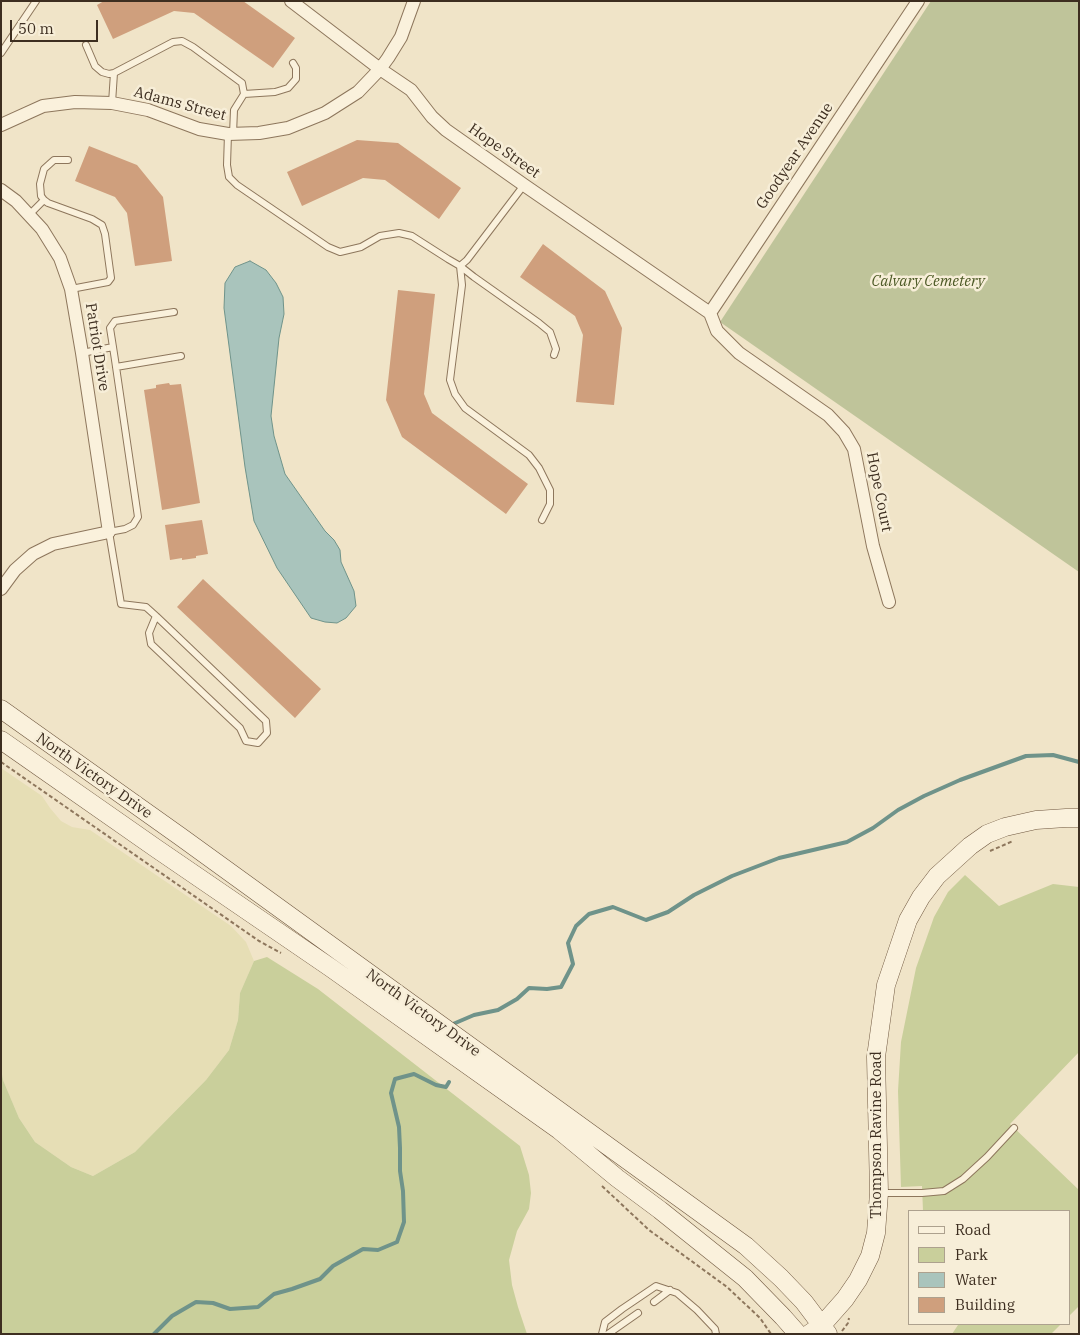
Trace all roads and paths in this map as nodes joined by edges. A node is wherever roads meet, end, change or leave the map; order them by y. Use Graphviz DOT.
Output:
graph roads {
  1 [pos="36,1"];
  2 [pos="291,1"];
  3 [pos="414,1"];
  4 [pos="918,1"];
  5 [pos="86,45"];
  6 [pos="1,53"];
  7 [pos="293,63"];
  8 [pos="380,69"];
  9 [pos="114,73"];
  10 [pos="244,94"];
  11 [pos="112,103"];
  12 [pos="1,125"];
  13 [pos="231,134"];
  14 [pos="68,160"];
  15 [pos="524,185"];
  16 [pos="1,190"];
  17 [pos="44,200"];
  18 [pos="29,215"];
  19 [pos="460,266"];
  20 [pos="71,289"];
  21 [pos="174,312"];
  22 [pos="710,313"];
  23 [pos="112,347"];
  24 [pos="82,353"];
  25 [pos="554,355"];
  26 [pos="181,356"];
  27 [pos="116,367"];
  28 [pos="542,520"];
  29 [pos="109,532"];
  30 [pos="1,589"];
  31 [pos="889,602"];
  32 [pos="156,616"];
  33 [pos="1,709"];
  34 [pos="1,740"];
  35 [pos="1,762"];
  36 [pos="1079,818"];
  37 [pos="1014,841"];
  38 [pos="984,854"];
  39 [pos="282,953"];
  40 [pos="337,961"];
  41 [pos="563,1123"];
  42 [pos="1014,1128"];
  43 [pos="601,1185"];
  44 [pos="879,1193"];
  45 [pos="670,1290"];
  46 [pos="654,1302"];
  47 [pos="638,1313"];
  48 [pos="850,1313"];
  49 [pos="820,1331"];
  50 [pos="602,1334"];
  51 [pos="608,1334"];
  52 [pos="716,1334"];
  53 [pos="771,1334"];
  54 [pos="798,1334"];
  55 [pos="839,1334"];
  1 -- 6 [label="lane"];
  2 -- 8 [label="street, Hope Street"];
  3 -- 8 [label="street, Adams Street"];
  4 -- 22 [label="street, Goodyear Avenue"];
  5 -- 9 [label="lane"];
  7 -- 10 [label="lane"];
  8 -- 13 [label="street, Adams Street"];
  8 -- 15 [label="street, Hope Street"];
  9 -- 10 [label="lane"];
  9 -- 11 [label="lane"];
  10 -- 13 [label="lane"];
  11 -- 12 [label="street, Adams Street"];
  11 -- 13 [label="street, Adams Street"];
  13 -- 19 [label="lane"];
  14 -- 17 [label="lane"];
  15 -- 19 [label="lane"];
  15 -- 22 [label="street, Hope Street"];
  16 -- 18 [label="street, Patriot Drive"];
  17 -- 18 [label="lane"];
  17 -- 20 [label="lane"];
  18 -- 20 [label="street, Patriot Drive"];
  19 -- 25 [label="lane"];
  19 -- 28 [label="lane"];
  20 -- 24 [label="street, Patriot Drive"];
  21 -- 23 [label="lane"];
  22 -- 31 [label="street, Hope Court"];
  23 -- 24 [label="lane"];
  23 -- 27 [label="lane"];
  24 -- 29 [label="street, Patriot Drive"];
  26 -- 27 [label="lane"];
  27 -- 29 [label="lane"];
  29 -- 30 [label="street"];
  29 -- 32 [label="lane"];
  32 -- 32 [label="lane"];
  33 -- 40 [label="main road, North Victory Drive"];
  34 -- 40 [label="main road, North Victory Drive"];
  35 -- 39 [label="path"];
  36 -- 44 [label="main road, Thompson Ravine Road"];
  37 -- 38 [label="path"];
  40 -- 41 [label="main road, North Victory Drive"];
  41 -- 49 [label="main road, North Victory Drive"];
  41 -- 54 [label="main road, North Victory Drive"];
  42 -- 44 [label="lane"];
  43 -- 53 [label="path"];
  44 -- 49 [label="main road, Thompson Ravine Road"];
  45 -- 46 [label="lane"];
  45 -- 50 [label="lane"];
  45 -- 52 [label="lane"];
  47 -- 51 [label="lane"];
  48 -- 55 [label="path"];
}
